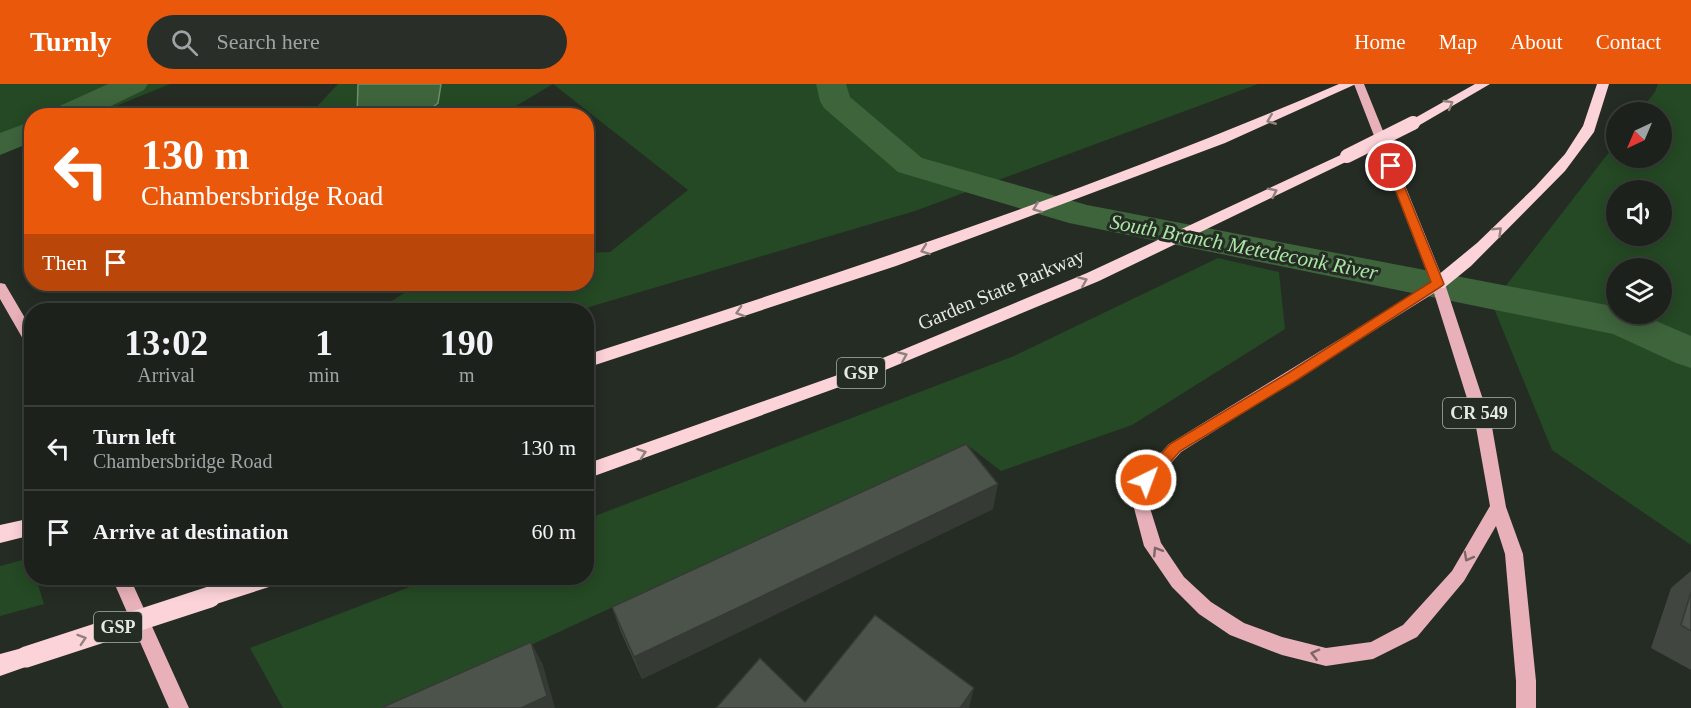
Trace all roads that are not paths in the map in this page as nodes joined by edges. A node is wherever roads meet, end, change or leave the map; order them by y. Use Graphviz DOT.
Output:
graph roads {
  1 [pos="1350,84"];
  2 [pos="1359,84"];
  3 [pos="1484,84"];
  4 [pos="1603,84"];
  5 [pos="1438,284"];
  6 [pos="0,287"];
  7 [pos="24,329"];
  8 [pos="594,359"];
  9 [pos="594,469"];
  10 [pos="1498,507"];
  11 [pos="124,585"];
  12 [pos="247,585"];
  13 [pos="0,665"];
  14 [pos="179,708"];
  15 [pos="1526,708"];
  1 -- 8 [label="highway, one-way"];
  2 -- 5 [label="main road, CR 549"];
  9 -- 3 [label="highway, Garden State Parkway / GSP, one-way, bridge"];
  5 -- 4 [label="highway, one-way"];
  5 -- 10 [label="main road, CR 549"];
  10 -- 5 [label="main road, one-way"];
  6 -- 7 [label="main road"];
  10 -- 15 [label="main road, CR 549"];
  11 -- 14 [label="main road"];
  13 -- 12 [label="highway, GSP, one-way, bridge"];
}
